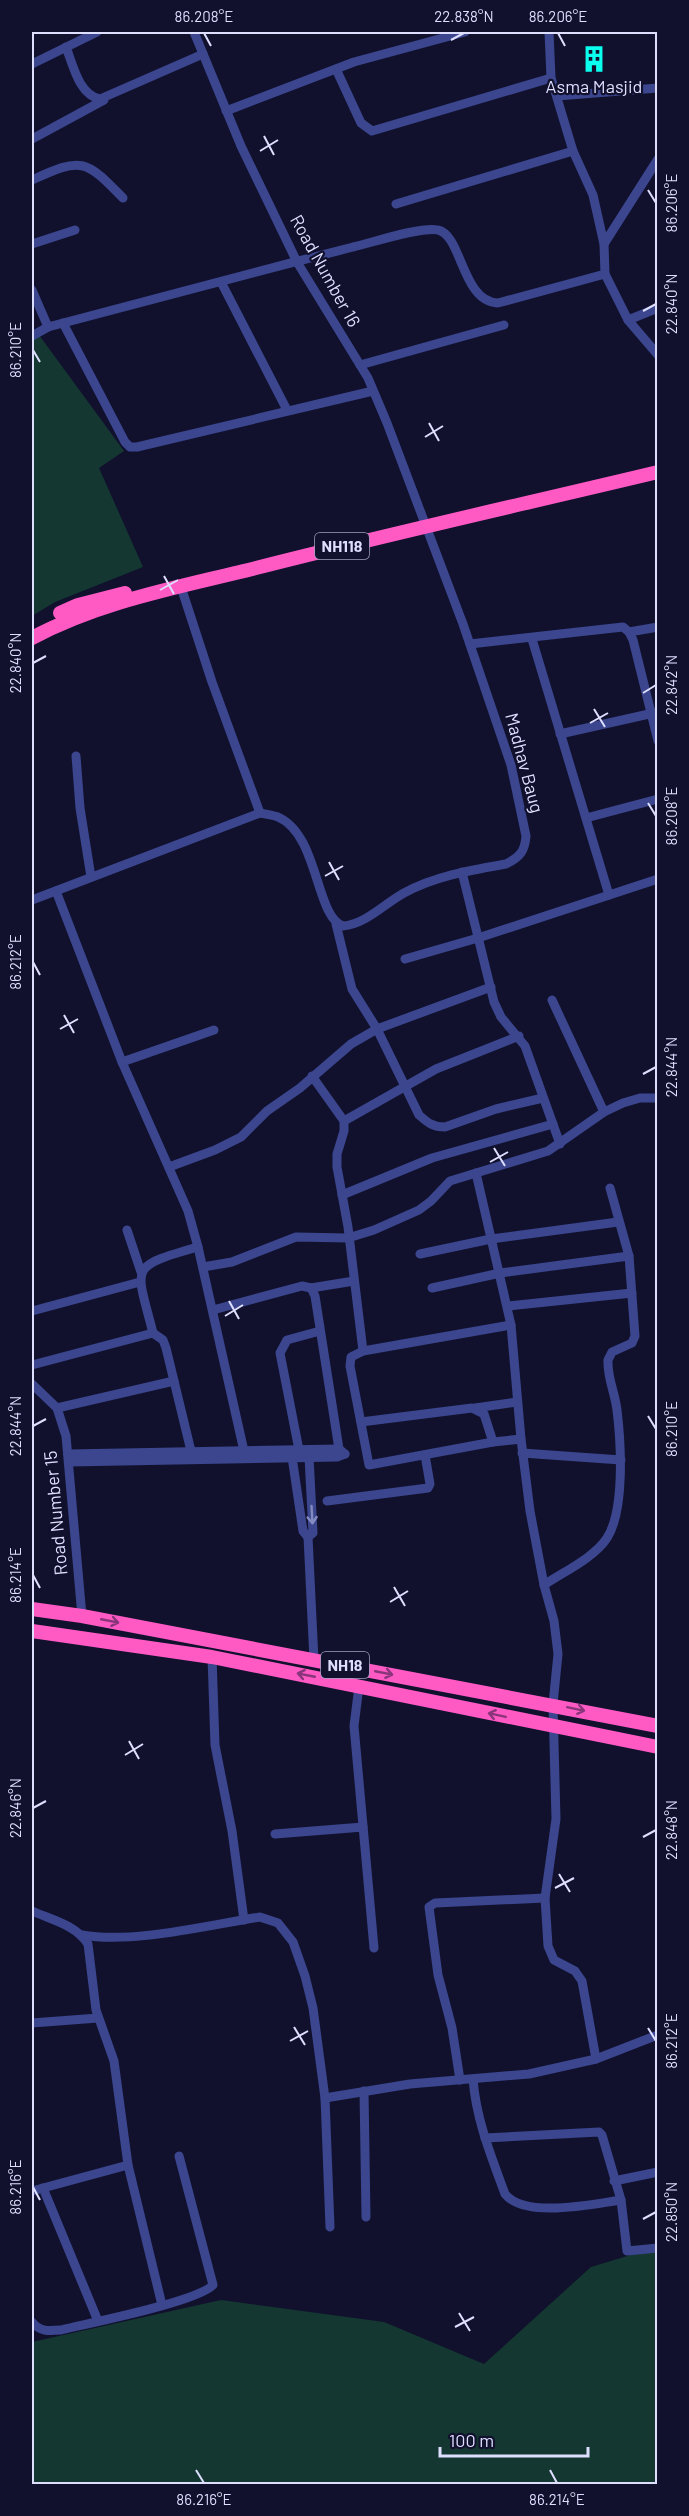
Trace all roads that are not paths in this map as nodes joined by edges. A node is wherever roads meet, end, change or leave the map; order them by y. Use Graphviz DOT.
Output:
graph roads {
  1 [pos="97,32"];
  2 [pos="194,32"];
  3 [pos="465,32"];
  4 [pos="549,32"];
  5 [pos="66,47"];
  6 [pos="203,54"];
  7 [pos="32,64"];
  8 [pos="336,69"];
  9 [pos="551,78"];
  10 [pos="657,88"];
  11 [pos="111,96"];
  12 [pos="557,96"];
  13 [pos="226,111"];
  14 [pos="32,139"];
  15 [pos="573,151"];
  16 [pos="657,159"];
  17 [pos="32,180"];
  18 [pos="123,198"];
  19 [pos="396,204"];
  20 [pos="75,230"];
  21 [pos="32,244"];
  22 [pos="604,244"];
  23 [pos="297,261"];
  24 [pos="605,274"];
  25 [pos="221,282"];
  26 [pos="32,290"];
  27 [pos="657,308"];
  28 [pos="628,320"];
  29 [pos="63,323"];
  30 [pos="504,325"];
  31 [pos="48,327"];
  32 [pos="32,336"];
  33 [pos="657,355"];
  34 [pos="360,365"];
  35 [pos="373,391"];
  36 [pos="287,410"];
  37 [pos="657,465"];
  38 [pos="657,472"];
  39 [pos="425,523"];
  40 [pos="181,587"];
  41 [pos="657,627"];
  42 [pos="32,628"];
  43 [pos="629,632"];
  44 [pos="32,638"];
  45 [pos="532,639"];
  46 [pos="470,644"];
  47 [pos="654,713"];
  48 [pos="560,734"];
  49 [pos="657,741"];
  50 [pos="76,756"];
  51 [pos="657,799"];
  52 [pos="260,813"];
  53 [pos="586,818"];
  54 [pos="462,872"];
  55 [pos="91,877"];
  56 [pos="657,879"];
  57 [pos="56,891"];
  58 [pos="609,895"];
  59 [pos="32,900"];
  60 [pos="336,924"];
  61 [pos="478,938"];
  62 [pos="405,959"];
  63 [pos="490,987"];
  64 [pos="552,1000"];
  65 [pos="377,1029"];
  66 [pos="214,1030"];
  67 [pos="519,1036"];
  68 [pos="122,1062"];
  69 [pos="312,1076"];
  70 [pos="405,1086"];
  71 [pos="543,1098"];
  72 [pos="657,1098"];
  73 [pos="604,1112"];
  74 [pos="344,1121"];
  75 [pos="553,1124"];
  76 [pos="560,1144"];
  77 [pos="169,1167"];
  78 [pos="476,1173"];
  79 [pos="610,1188"];
  80 [pos="342,1195"];
  81 [pos="618,1222"];
  82 [pos="127,1230"];
  83 [pos="348,1238"];
  84 [pos="491,1239"];
  85 [pos="198,1248"];
  86 [pos="420,1254"];
  87 [pos="629,1256"];
  88 [pos="203,1268"];
  89 [pos="500,1273"];
  90 [pos="141,1277"];
  91 [pos="354,1281"];
  92 [pos="311,1288"];
  93 [pos="432,1288"];
  94 [pos="632,1293"];
  95 [pos="508,1306"];
  96 [pos="213,1310"];
  97 [pos="32,1311"];
  98 [pos="511,1325"];
  99 [pos="320,1331"];
  100 [pos="153,1333"];
  101 [pos="363,1351"];
  102 [pos="32,1365"];
  103 [pos="174,1381"];
  104 [pos="32,1384"];
  105 [pos="517,1402"];
  106 [pos="57,1408"];
  107 [pos="472,1408"];
  108 [pos="361,1422"];
  109 [pos="521,1439"];
  110 [pos="493,1442"];
  111 [pos="339,1449"];
  112 [pos="191,1451"];
  113 [pos="244,1451"];
  114 [pos="522,1453"];
  115 [pos="296,1454"];
  116 [pos="424,1455"];
  117 [pos="309,1457"];
  118 [pos="68,1458"];
  119 [pos="621,1460"];
  120 [pos="327,1501"];
  121 [pos="308,1537"];
  122 [pos="544,1585"];
  123 [pos="32,1609"];
  124 [pos="82,1616"];
  125 [pos="145,1628"];
  126 [pos="32,1631"];
  127 [pos="143,1647"];
  128 [pos="212,1657"];
  129 [pos="314,1660"];
  130 [pos="359,1686"];
  131 [pos="553,1704"];
  132 [pos="657,1726"];
  133 [pos="554,1728"];
  134 [pos="657,1747"];
  135 [pos="363,1827"];
  136 [pos="275,1834"];
  137 [pos="545,1898"];
  138 [pos="32,1911"];
  139 [pos="244,1920"];
  140 [pos="82,1935"];
  141 [pos="374,1948"];
  142 [pos="98,2019"];
  143 [pos="32,2023"];
  144 [pos="655,2036"];
  145 [pos="596,2059"];
  146 [pos="473,2079"];
  147 [pos="460,2080"];
  148 [pos="364,2091"];
  149 [pos="325,2098"];
  150 [pos="485,2138"];
  151 [pos="179,2156"];
  152 [pos="128,2164"];
  153 [pos="657,2172"];
  154 [pos="614,2181"];
  155 [pos="43,2188"];
  156 [pos="32,2191"];
  157 [pos="621,2200"];
  158 [pos="366,2217"];
  159 [pos="330,2227"];
  160 [pos="657,2248"];
  161 [pos="162,2305"];
  162 [pos="98,2321"];
  163 [pos="32,2322"];
  1 -- 5 [label="street"];
  2 -- 6 [label="street, Road Number 16"];
  3 -- 8 [label="street"];
  4 -- 9 [label="street"];
  5 -- 7 [label="street"];
  5 -- 11 [label="street"];
  6 -- 11 [label="street"];
  6 -- 13 [label="street, Road Number 16"];
  8 -- 9 [label="street"];
  8 -- 13 [label="street"];
  9 -- 12 [label="street"];
  10 -- 12 [label="street"];
  11 -- 14 [label="street"];
  12 -- 15 [label="street"];
  13 -- 23 [label="street, Road Number 16"];
  15 -- 19 [label="street"];
  15 -- 22 [label="street"];
  16 -- 22 [label="street"];
  17 -- 18 [label="street"];
  20 -- 21 [label="street"];
  22 -- 24 [label="street"];
  23 -- 24 [label="street"];
  23 -- 25 [label="street"];
  23 -- 34 [label="street, Road Number 16"];
  24 -- 28 [label="street"];
  25 -- 29 [label="street"];
  25 -- 36 [label="street"];
  26 -- 31 [label="street"];
  27 -- 28 [label="street"];
  28 -- 33 [label="street"];
  29 -- 31 [label="street"];
  29 -- 36 [label="street"];
  30 -- 34 [label="street"];
  31 -- 32 [label="street"];
  34 -- 35 [label="street, Road Number 16"];
  35 -- 36 [label="street"];
  35 -- 39 [label="street, Road Number 16"];
  37 -- 39 [label="highway, NH118"];
  38 -- 39 [label="highway, NH118"];
  39 -- 40 [label="highway, NH118"];
  39 -- 42 [label="highway, NH118"];
  39 -- 46 [label="street, Madhav Baug"];
  40 -- 44 [label="highway, NH118"];
  40 -- 52 [label="street"];
  41 -- 43 [label="street"];
  43 -- 45 [label="street"];
  43 -- 47 [label="street"];
  45 -- 46 [label="street"];
  45 -- 48 [label="street"];
  46 -- 54 [label="street, Madhav Baug"];
  47 -- 48 [label="street"];
  47 -- 49 [label="street"];
  48 -- 53 [label="street"];
  50 -- 55 [label="street"];
  51 -- 53 [label="street"];
  52 -- 55 [label="street"];
  52 -- 60 [label="street"];
  53 -- 58 [label="street"];
  54 -- 60 [label="street, Madhav Baug"];
  54 -- 61 [label="street"];
  55 -- 57 [label="street"];
  56 -- 58 [label="street"];
  57 -- 59 [label="street"];
  57 -- 68 [label="street"];
  58 -- 61 [label="street"];
  60 -- 65 [label="street"];
  61 -- 62 [label="street"];
  61 -- 63 [label="street"];
  63 -- 65 [label="street"];
  63 -- 67 [label="street"];
  64 -- 73 [label="street"];
  65 -- 69 [label="street"];
  65 -- 70 [label="street"];
  66 -- 68 [label="street"];
  67 -- 70 [label="street"];
  67 -- 71 [label="street"];
  68 -- 77 [label="street"];
  69 -- 74 [label="street"];
  69 -- 77 [label="street"];
  70 -- 71 [label="street"];
  70 -- 74 [label="street"];
  71 -- 75 [label="street"];
  72 -- 73 [label="street"];
  73 -- 76 [label="street"];
  74 -- 80 [label="street"];
  75 -- 76 [label="street"];
  75 -- 80 [label="street"];
  76 -- 78 [label="street"];
  77 -- 85 [label="street"];
  78 -- 83 [label="street"];
  78 -- 84 [label="street"];
  79 -- 81 [label="street"];
  80 -- 83 [label="street"];
  81 -- 84 [label="street"];
  81 -- 87 [label="street"];
  82 -- 90 [label="street"];
  83 -- 88 [label="street"];
  83 -- 91 [label="street"];
  84 -- 86 [label="street"];
  84 -- 89 [label="street"];
  85 -- 88 [label="street"];
  85 -- 90 [label="street"];
  87 -- 89 [label="street"];
  87 -- 94 [label="street"];
  88 -- 96 [label="street"];
  89 -- 93 [label="street"];
  89 -- 95 [label="street"];
  90 -- 97 [label="street"];
  90 -- 100 [label="street"];
  91 -- 92 [label="street"];
  91 -- 101 [label="street"];
  92 -- 96 [label="street"];
  92 -- 99 [label="street"];
  94 -- 95 [label="street"];
  94 -- 119 [label="street"];
  95 -- 98 [label="street"];
  96 -- 113 [label="street"];
  98 -- 101 [label="street"];
  98 -- 105 [label="street"];
  99 -- 111 [label="street"];
  99 -- 115 [label="street"];
  100 -- 102 [label="street"];
  100 -- 103 [label="street"];
  101 -- 108 [label="street"];
  103 -- 106 [label="street"];
  103 -- 112 [label="street"];
  104 -- 106 [label="street, Road Number 15"];
  105 -- 107 [label="street"];
  105 -- 109 [label="street"];
  106 -- 118 [label="street, Road Number 15"];
  107 -- 108 [label="street"];
  107 -- 110 [label="street"];
  108 -- 116 [label="street"];
  109 -- 110 [label="street"];
  109 -- 114 [label="street"];
  110 -- 116 [label="street"];
  111 -- 115 [label="street"];
  111 -- 117 [label="street"];
  112 -- 113 [label="street"];
  112 -- 118 [label="street"];
  113 -- 115 [label="street"];
  114 -- 119 [label="street"];
  114 -- 122 [label="street"];
  115 -- 117 [label="street"];
  115 -- 118 [label="street"];
  115 -- 121 [label="street"];
  116 -- 120 [label="street"];
  117 -- 121 [label="street, one-way"];
  118 -- 124 [label="street, Road Number 15"];
  119 -- 122 [label="street"];
  121 -- 129 [label="street"];
  122 -- 131 [label="street"];
  123 -- 124 [label="highway, NH18"];
  124 -- 125 [label="highway, NH18, one-way"];
  125 -- 127 [label="highway"];
  125 -- 129 [label="highway, NH18"];
  126 -- 127 [label="highway, NH18"];
  127 -- 128 [label="highway, NH18"];
  130 -- 128 [label="highway, NH18, one-way"];
  128 -- 139 [label="street"];
  129 -- 131 [label="highway, NH18, one-way"];
  133 -- 130 [label="highway, NH18, one-way"];
  130 -- 135 [label="street"];
  131 -- 132 [label="highway, NH18, one-way"];
  131 -- 133 [label="street"];
  133 -- 134 [label="highway, NH18"];
  133 -- 137 [label="street"];
  135 -- 136 [label="street"];
  135 -- 141 [label="street"];
  137 -- 145 [label="street"];
  137 -- 147 [label="street"];
  138 -- 140 [label="street"];
  139 -- 140 [label="street"];
  139 -- 149 [label="street"];
  140 -- 142 [label="street"];
  142 -- 143 [label="street"];
  142 -- 152 [label="street"];
  144 -- 145 [label="street"];
  145 -- 146 [label="street"];
  146 -- 147 [label="street"];
  146 -- 150 [label="street"];
  147 -- 148 [label="street"];
  148 -- 149 [label="street"];
  148 -- 158 [label="street"];
  149 -- 159 [label="street"];
  150 -- 154 [label="street"];
  150 -- 157 [label="street"];
  151 -- 161 [label="street"];
  152 -- 155 [label="street"];
  152 -- 161 [label="street"];
  153 -- 154 [label="street"];
  154 -- 157 [label="street"];
  155 -- 156 [label="street"];
  155 -- 162 [label="street"];
  157 -- 160 [label="street"];
  161 -- 162 [label="street"];
  162 -- 163 [label="street"];
}
